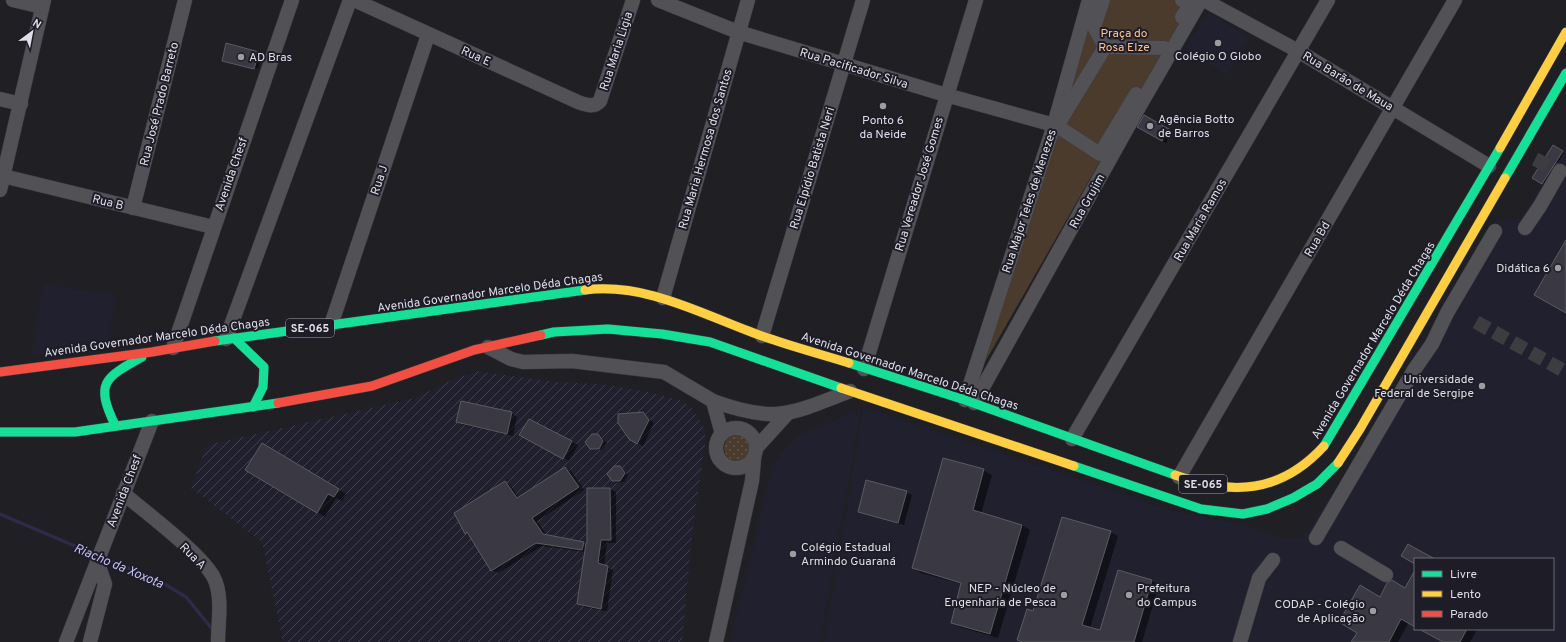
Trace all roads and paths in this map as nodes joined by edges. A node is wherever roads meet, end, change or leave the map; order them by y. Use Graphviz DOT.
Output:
graph roads {
  1 [pos="13,0"];
  2 [pos="185,0"];
  3 [pos="292,0"];
  4 [pos="350,0"];
  5 [pos="354,0"];
  6 [pos="633,0"];
  7 [pos="658,0"];
  8 [pos="748,0"];
  9 [pos="863,0"];
  10 [pos="976,0"];
  11 [pos="1089,0"];
  12 [pos="1103,0"];
  13 [pos="1182,0"];
  14 [pos="1328,0"];
  15 [pos="1455,0"];
  16 [pos="1203,3"];
  17 [pos="43,4"];
  18 [pos="738,32"];
  19 [pos="1566,32"];
  20 [pos="428,35"];
  21 [pos="1105,46"];
  22 [pos="1164,48"];
  23 [pos="1293,52"];
  24 [pos="843,65"];
  25 [pos="1566,73"];
  26 [pos="946,96"];
  27 [pos="0,99"];
  28 [pos="599,103"];
  29 [pos="21,104"];
  30 [pos="1388,109"];
  31 [pos="1516,121"];
  32 [pos="1054,125"];
  33 [pos="1504,140"];
  34 [pos="1526,141"];
  35 [pos="1486,164"];
  36 [pos="1560,171"];
  37 [pos="3,172"];
  38 [pos="0,190"];
  39 [pos="132,208"];
  40 [pos="213,227"];
  41 [pos="1525,228"];
  42 [pos="1495,231"];
  43 [pos="663,298"];
  44 [pos="331,326"];
  45 [pos="762,336"];
  46 [pos="230,338"];
  47 [pos="488,347"];
  48 [pos="172,348"];
  49 [pos="152,352"];
  50 [pos="864,369"];
  51 [pos="0,372"];
  52 [pos="850,391"];
  53 [pos="714,401"];
  54 [pos="970,402"];
  55 [pos="253,407"];
  56 [pos="788,413"];
  57 [pos="152,421"];
  58 [pos="115,425"];
  59 [pos="0,432"];
  60 [pos="722,434"];
  61 [pos="1072,439"];
  62 [pos="755,453"];
  63 [pos="1179,477"];
  64 [pos="123,493"];
  65 [pos="1316,538"];
  66 [pos="1340,548"];
  67 [pos="1273,560"];
  68 [pos="97,561"];
  69 [pos="1386,575"];
  70 [pos="66,642"];
  71 [pos="90,642"];
  72 [pos="218,642"];
  73 [pos="716,642"];
  74 [pos="1240,642"];
  1 -- 17 [label="street"];
  2 -- 39 [label="street, Rua José Prado Barreto"];
  3 -- 40 [label="street, Avenida Chesf"];
  4 -- 46 [label="street"];
  5 -- 20 [label="street, Rua E"];
  6 -- 28 [label="street, Rua Maria Ligia"];
  7 -- 18 [label="street, Rua Pacificador Silva"];
  8 -- 18 [label="street, Rua Maria Hermosa dos Santos"];
  9 -- 24 [label="street, Rua Elpídio Batista Neri"];
  10 -- 26 [label="street, Rua Vereador José Gomes"];
  11 -- 32 [label="street, Rua Major Teles de Menezes"];
  12 -- 21 [label="street"];
  13 -- 22 [label="street"];
  14 -- 23 [label="street, Rua Maria Ramos"];
  15 -- 30 [label="street, Rua Bd"];
  16 -- 23 [label="street, Rua Barão de Maua"];
  16 -- 54 [label="street, Rua Grujim"];
  17 -- 29 [label="street"];
  18 -- 24 [label="street, Rua Pacificador Silva"];
  18 -- 43 [label="street, Rua Maria Hermosa dos Santos"];
  19 -- 31 [label="main road, Avenida Governador Marcelo Déda Chagas / SE-065"];
  20 -- 28 [label="street, Rua E"];
  20 -- 44 [label="street, Rua J"];
  21 -- 22 [label="street"];
  21 -- 22 [label="street"];
  23 -- 30 [label="street, Rua Barão de Maua"];
  23 -- 61 [label="street, Rua Maria Ramos"];
  24 -- 26 [label="street, Rua Pacificador Silva"];
  24 -- 45 [label="street, Rua Elpídio Batista Neri"];
  25 -- 34 [label="main road, SE-065"];
  26 -- 32 [label="street, Rua Pacificador Silva"];
  26 -- 50 [label="street, Rua Vereador José Gomes"];
  27 -- 29 [label="street"];
  29 -- 37 [label="street"];
  30 -- 35 [label="street, Rua Barão de Maua"];
  30 -- 63 [label="street, Rua Bd"];
  31 -- 33 [label="main road, Avenida Governador Marcelo Déda Chagas / SE-065"];
  31 -- 35 [label="street"];
  32 -- 54 [label="street, Rua Major Teles de Menezes"];
  33 -- 34 [label="main road"];
  33 -- 35 [label="main road, Avenida Governador Marcelo Déda Chagas / SE-065"];
  34 -- 52 [label="main road, SE-065"];
  35 -- 63 [label="main road, Avenida Governador Marcelo Déda Chagas / SE-065"];
  36 -- 41 [label="street"];
  37 -- 38 [label="street"];
  37 -- 39 [label="street, Rua B"];
  39 -- 40 [label="street, Rua B"];
  40 -- 48 [label="street, Avenida Chesf"];
  42 -- 65 [label="street"];
  43 -- 44 [label="main road, Avenida Governador Marcelo Déda Chagas / SE-065"];
  43 -- 45 [label="main road, Avenida Governador Marcelo Déda Chagas / SE-065"];
  44 -- 46 [label="main road, Avenida Governador Marcelo Déda Chagas / SE-065"];
  45 -- 50 [label="main road, Avenida Governador Marcelo Déda Chagas / SE-065"];
  46 -- 48 [label="main road, Avenida Governador Marcelo Déda Chagas / SE-065"];
  46 -- 55 [label="main road"];
  47 -- 52 [label="main road, SE-065"];
  47 -- 53 [label="street"];
  47 -- 55 [label="main road, SE-065"];
  48 -- 49 [label="main road, Avenida Governador Marcelo Déda Chagas / SE-065"];
  49 -- 51 [label="main road, Avenida Governador Marcelo Déda Chagas / SE-065"];
  49 -- 58 [label="main road"];
  50 -- 54 [label="main road, Avenida Governador Marcelo Déda Chagas / SE-065"];
  52 -- 56 [label="street"];
  53 -- 56 [label="street"];
  53 -- 60 [label="street"];
  54 -- 61 [label="main road, Avenida Governador Marcelo Déda Chagas / SE-065"];
  55 -- 57 [label="main road, SE-065"];
  56 -- 62 [label="street"];
  57 -- 58 [label="main road, SE-065"];
  57 -- 64 [label="street, Avenida Chesf"];
  58 -- 59 [label="main road, SE-065"];
  60 -- 62 [label="street"];
  60 -- 62 [label="street"];
  61 -- 63 [label="main road, Avenida Governador Marcelo Déda Chagas / SE-065"];
  62 -- 73 [label="street"];
  64 -- 68 [label="street, Avenida Chesf"];
  64 -- 72 [label="street, Rua A"];
  66 -- 69 [label="street"];
  67 -- 74 [label="street"];
  68 -- 70 [label="street, Avenida Chesf"];
  68 -- 71 [label="street"];
}
